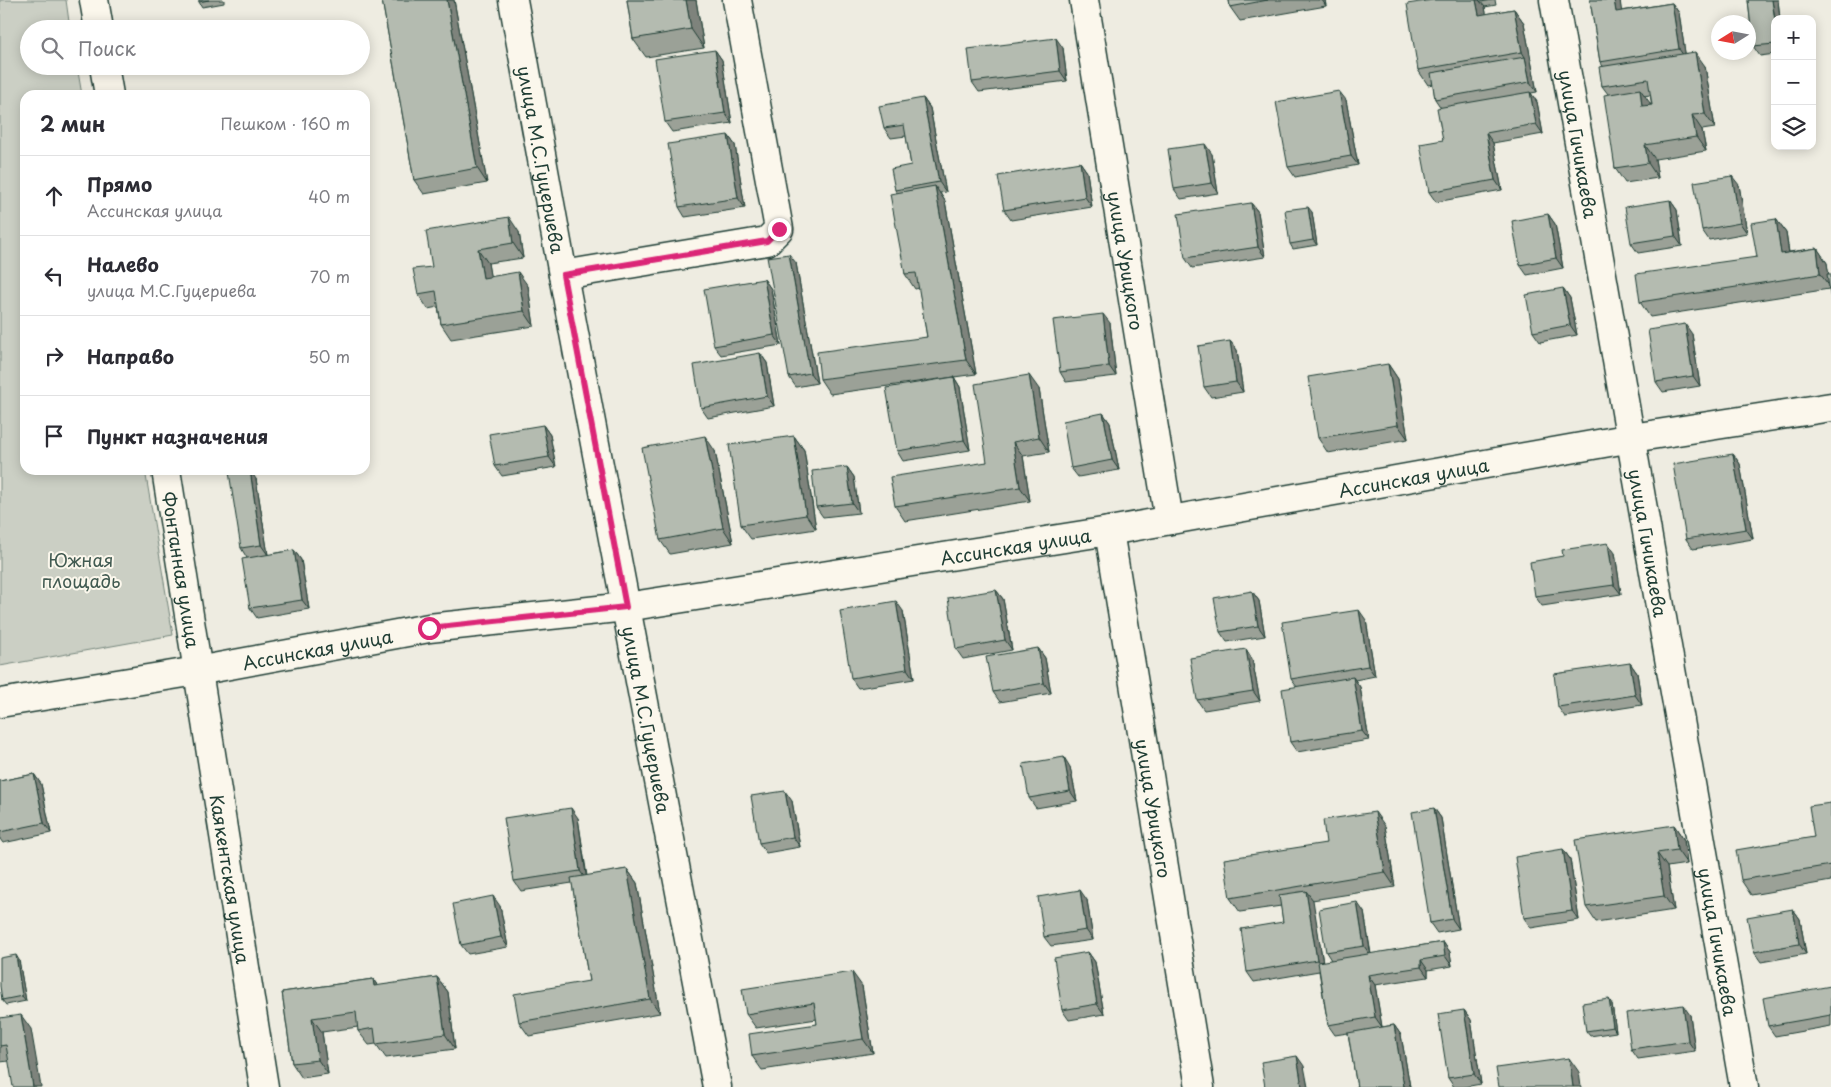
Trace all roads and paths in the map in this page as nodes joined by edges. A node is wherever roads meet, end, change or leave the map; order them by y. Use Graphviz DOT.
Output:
graph roads {
  1 [pos="94,0"];
  2 [pos="513,0"];
  3 [pos="738,0"];
  4 [pos="1084,0"];
  5 [pos="1554,0"];
  6 [pos="97,20"];
  7 [pos="106,75"];
  8 [pos="108,90"];
  9 [pos="563,275"];
  10 [pos="1831,407"];
  11 [pos="1632,438"];
  12 [pos="167,475"];
  13 [pos="1170,520"];
  14 [pos="1109,531"];
  15 [pos="626,607"];
  16 [pos="196,671"];
  17 [pos="0,703"];
  18 [pos="264,1087"];
  19 [pos="717,1087"];
  20 [pos="1200,1087"];
  21 [pos="1744,1087"];
  1 -- 6 [label="street"];
  2 -- 9 [label="street, улица М.С.Гуцериева"];
  3 -- 9 [label="street"];
  4 -- 13 [label="street, улица Урицкого"];
  5 -- 11 [label="street, улица Гичикаева"];
  7 -- 8 [label="street"];
  9 -- 15 [label="street, улица М.С.Гуцериева"];
  10 -- 11 [label="street, Ассинская улица"];
  11 -- 13 [label="street, Ассинская улица"];
  11 -- 21 [label="street, улица Гичикаева"];
  12 -- 16 [label="street, Фонтанная улица"];
  13 -- 14 [label="street, Ассинская улица"];
  14 -- 15 [label="street, Ассинская улица"];
  14 -- 20 [label="street, улица Урицкого"];
  15 -- 16 [label="street, Ассинская улица"];
  15 -- 19 [label="street, улица М.С.Гуцериева"];
  16 -- 17 [label="street, Ассинская улица"];
  16 -- 18 [label="street, Каякентская улица"];
}
